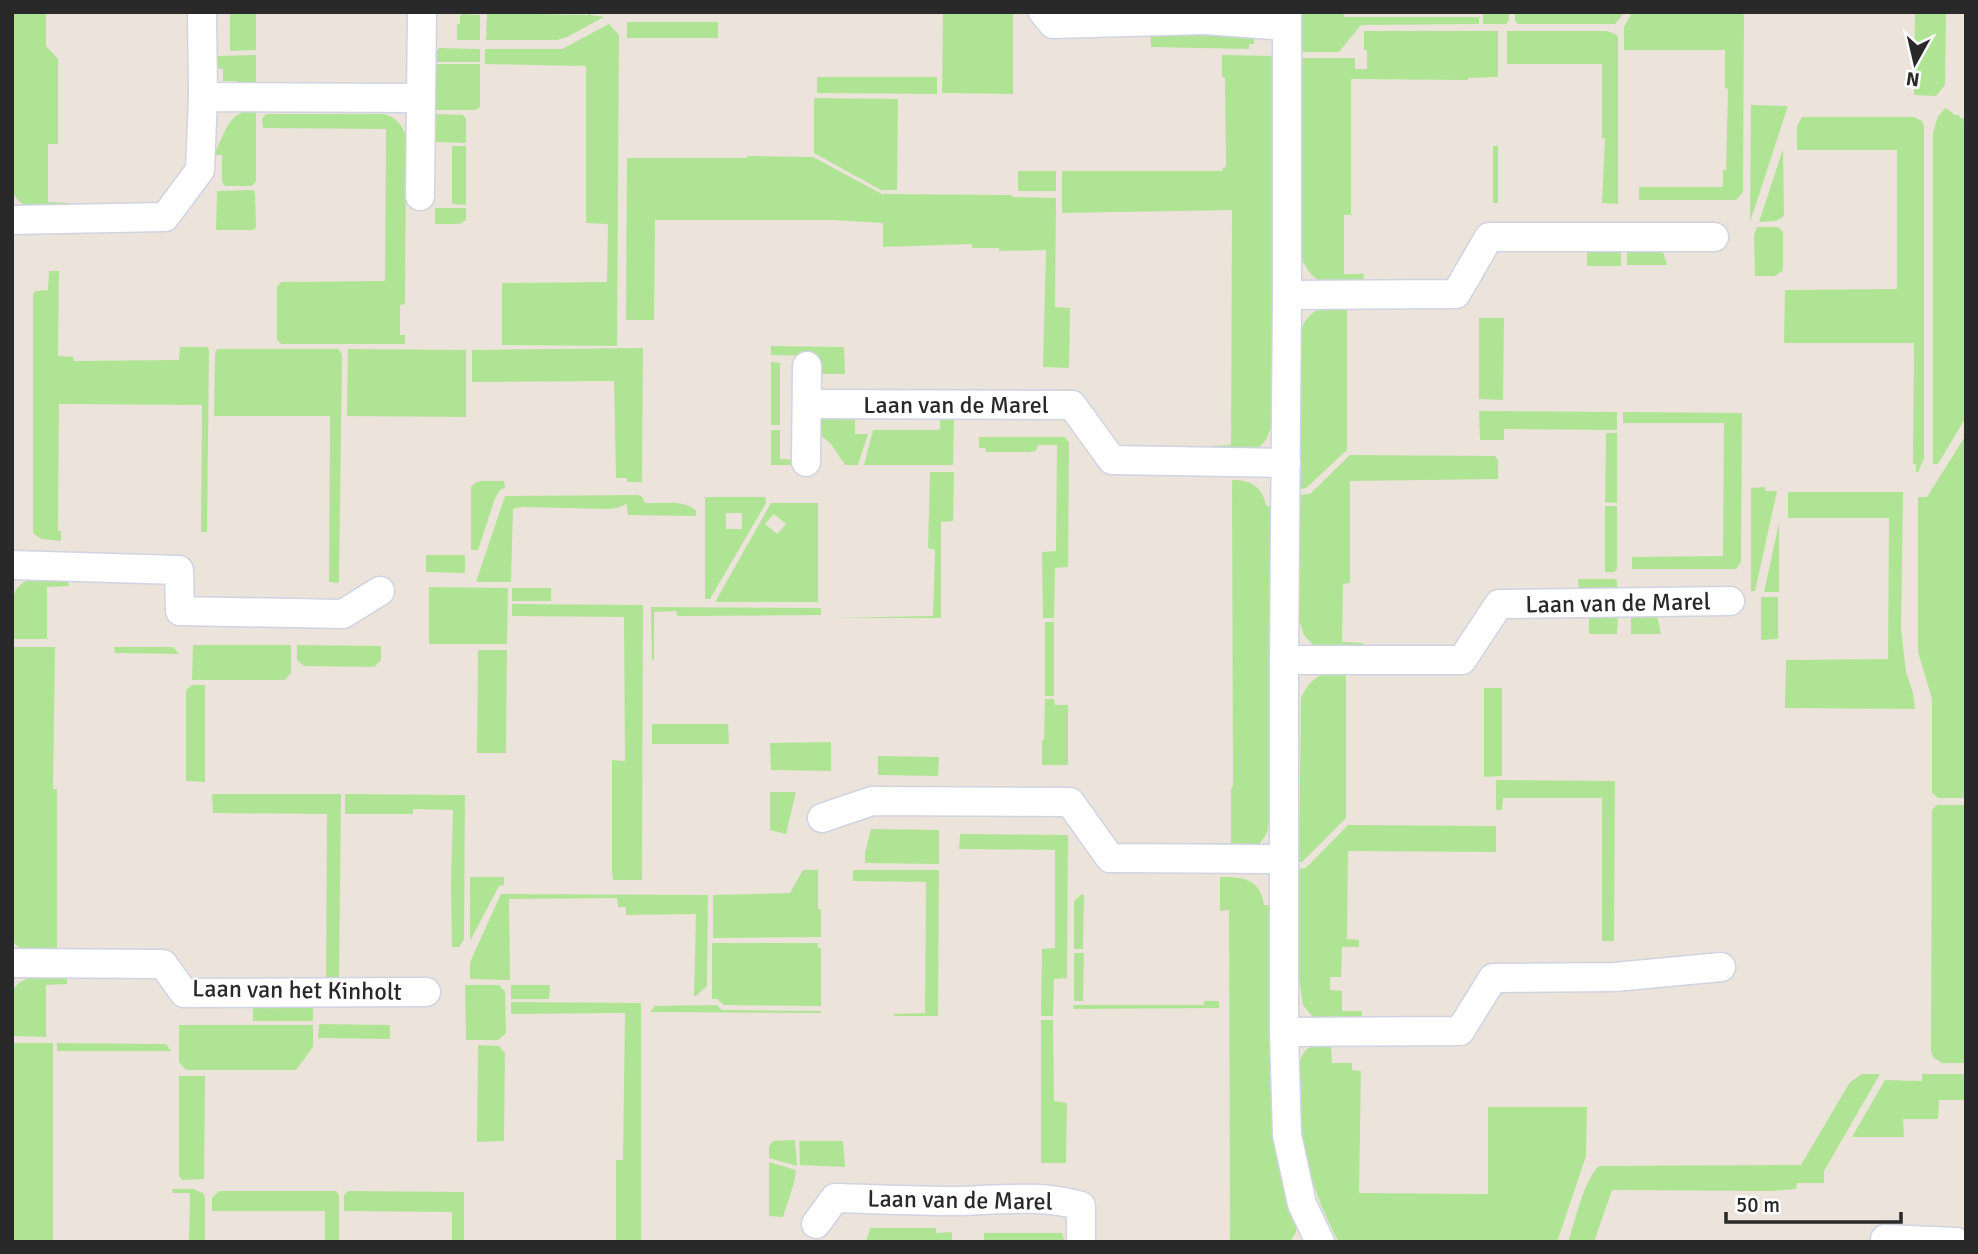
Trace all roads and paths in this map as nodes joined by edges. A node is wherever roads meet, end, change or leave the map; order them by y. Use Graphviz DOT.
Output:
graph roads {
  1 [pos="202,12"];
  2 [pos="422,12"];
  3 [pos="1043,12"];
  4 [pos="1204,16"];
  5 [pos="1286,19"];
  6 [pos="203,97"];
  7 [pos="421,98"];
  8 [pos="420,196"];
  9 [pos="12,220"];
  10 [pos="1714,237"];
  11 [pos="1287,295"];
  12 [pos="807,366"];
  13 [pos="807,404"];
  14 [pos="806,462"];
  15 [pos="1286,463"];
  16 [pos="12,565"];
  17 [pos="380,591"];
  18 [pos="1730,601"];
  19 [pos="1284,660"];
  20 [pos="822,818"];
  21 [pos="1284,859"];
  22 [pos="12,963"];
  23 [pos="1721,967"];
  24 [pos="425,992"];
  25 [pos="1284,1032"];
  26 [pos="816,1224"];
  27 [pos="1885,1239"];
  28 [pos="1081,1242"];
  29 [pos="1321,1242"];
  30 [pos="1956,1242"];
  1 -- 6 [label="street"];
  2 -- 7 [label="street"];
  3 -- 4 [label="street"];
  4 -- 5 [label="street"];
  5 -- 11 [label="street"];
  6 -- 7 [label="street"];
  6 -- 9 [label="street"];
  7 -- 8 [label="street"];
  10 -- 11 [label="street"];
  11 -- 15 [label="street"];
  12 -- 13 [label="street"];
  13 -- 14 [label="street"];
  13 -- 15 [label="street, Laan van de Marel"];
  15 -- 19 [label="street"];
  16 -- 17 [label="street"];
  18 -- 19 [label="street, Laan van de Marel"];
  19 -- 21 [label="street"];
  20 -- 21 [label="street"];
  21 -- 25 [label="street"];
  22 -- 24 [label="street, Laan van het Kinholt"];
  23 -- 25 [label="street"];
  25 -- 29 [label="street"];
  26 -- 28 [label="street, Laan van de Marel"];
  27 -- 30 [label="street"];
}
